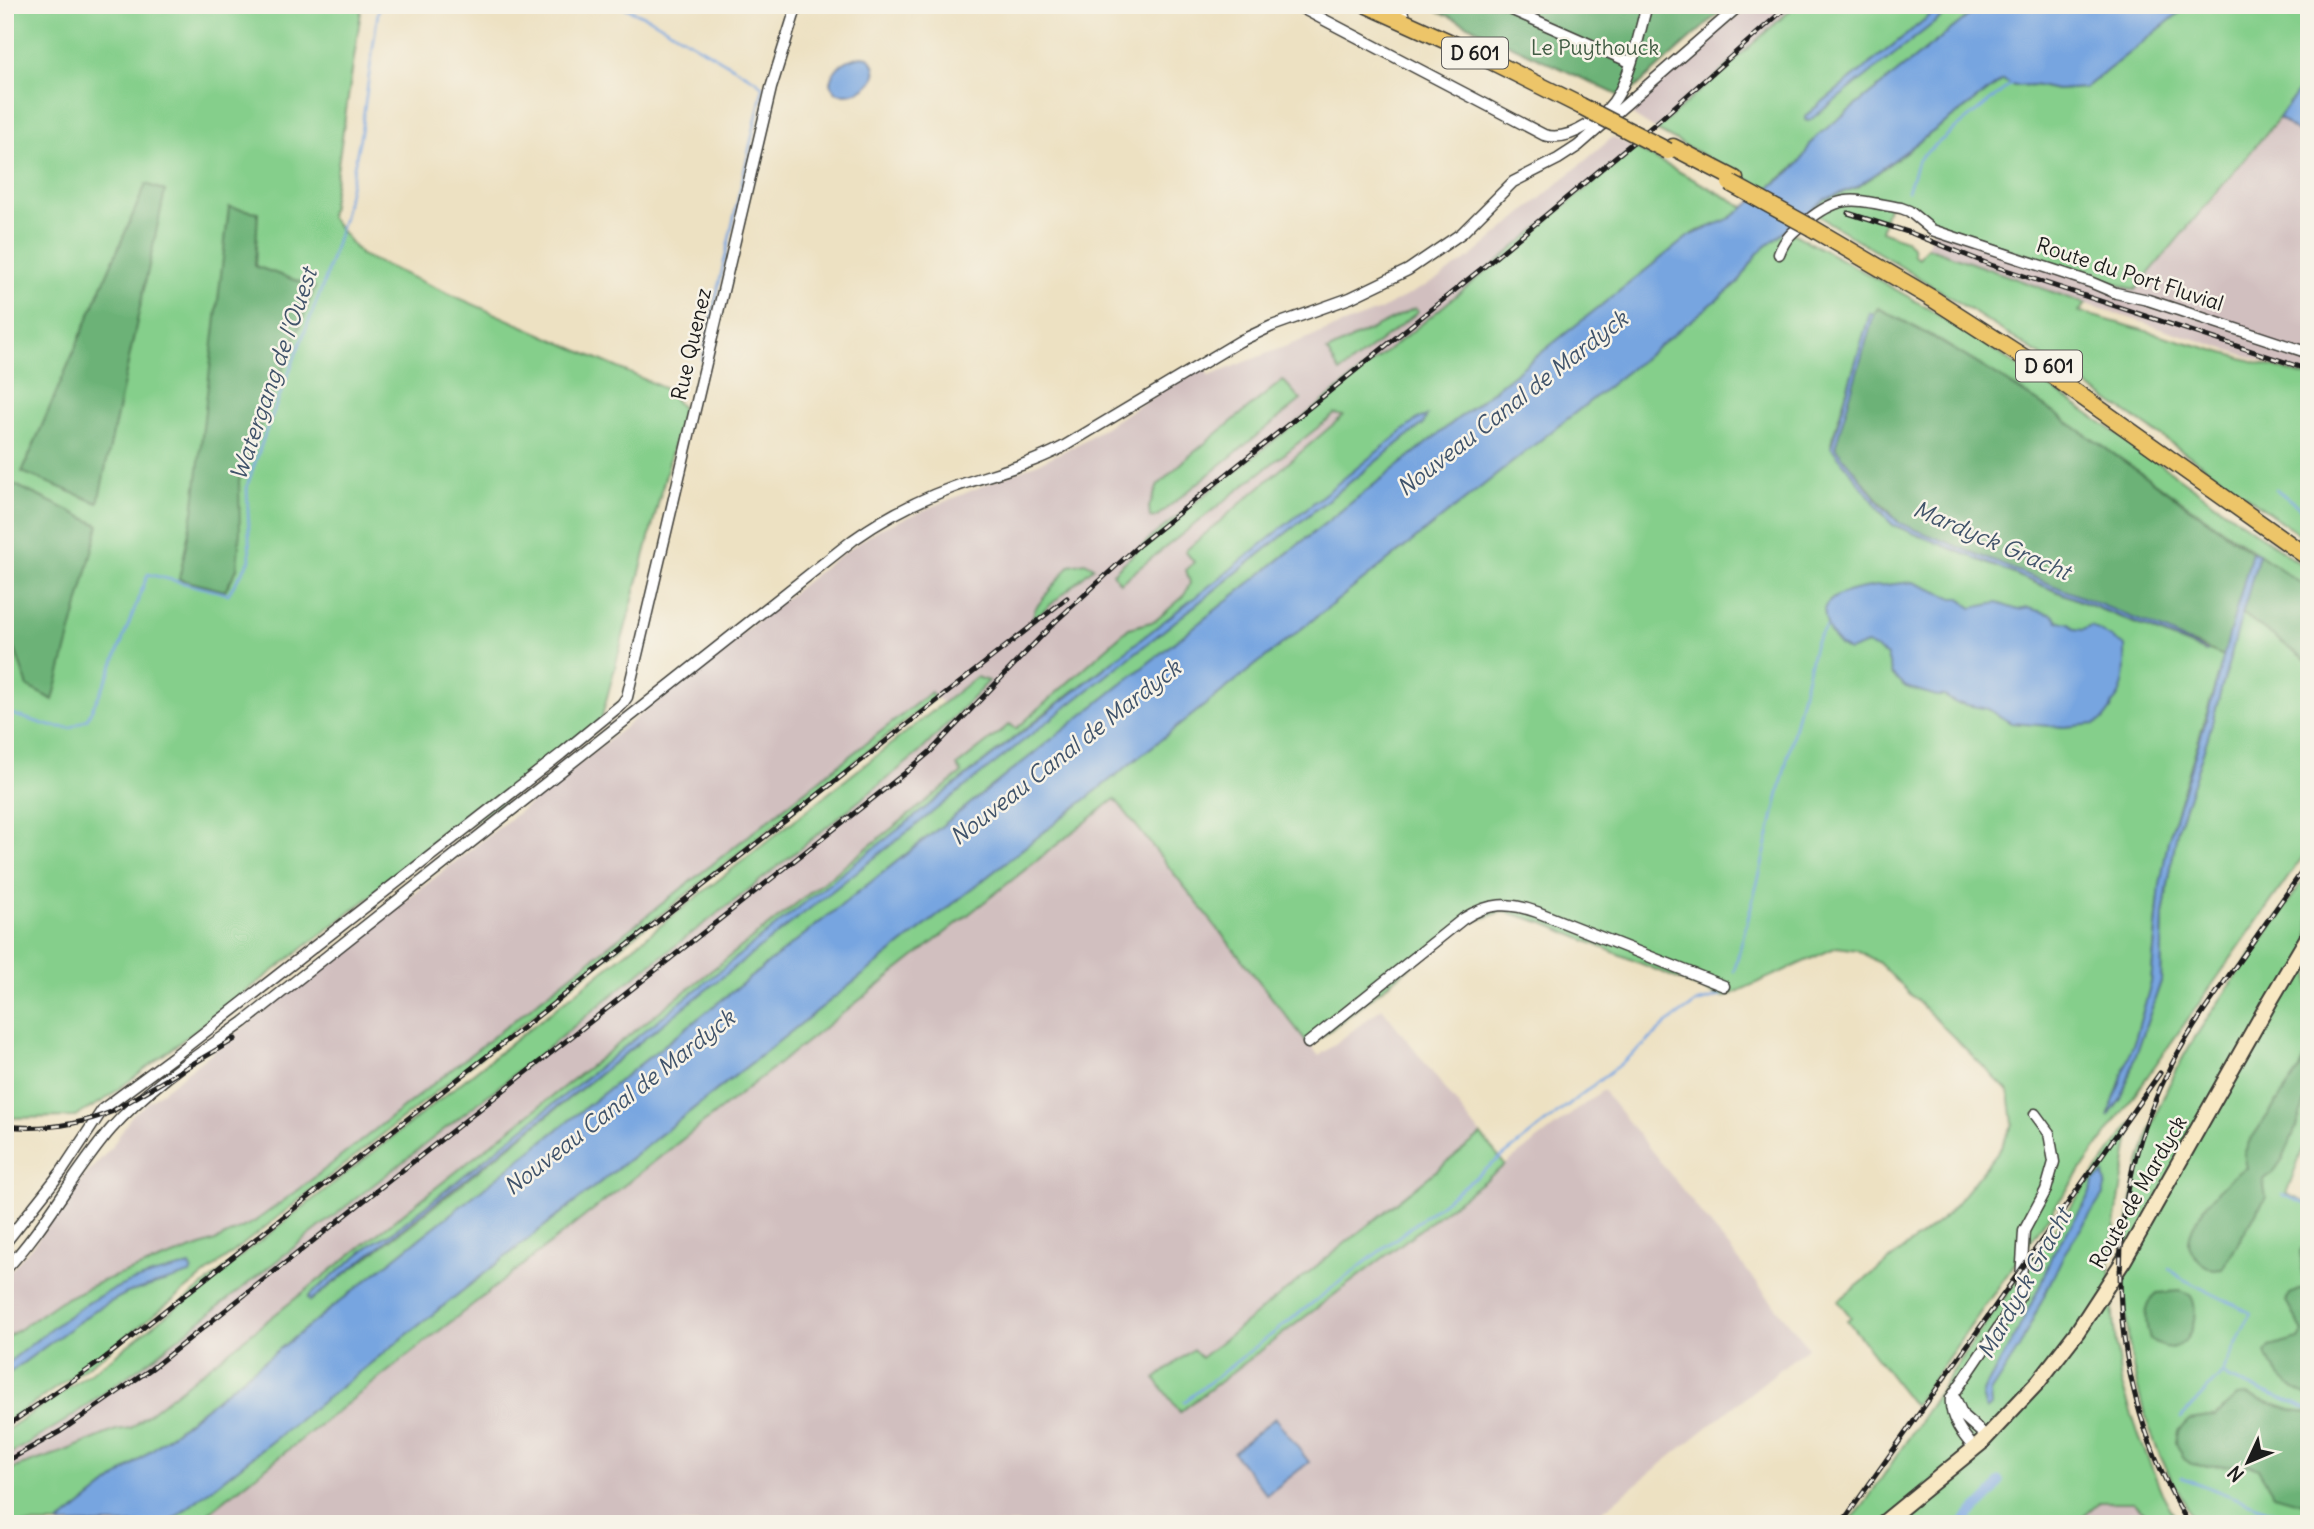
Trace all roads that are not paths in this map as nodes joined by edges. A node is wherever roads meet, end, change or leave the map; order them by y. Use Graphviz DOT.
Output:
graph roads {
  1 [pos="797,5"];
  2 [pos="1296,5"];
  3 [pos="1367,5"];
  4 [pos="1384,5"];
  5 [pos="1501,5"];
  6 [pos="1647,5"];
  7 [pos="1740,5"];
  8 [pos="1400,9"];
  9 [pos="1630,62"];
  10 [pos="1584,104"];
  11 [pos="1814,226"];
  12 [pos="1779,254"];
  13 [pos="2309,353"];
  14 [pos="2309,550"];
  15 [pos="2309,558"];
  16 [pos="2309,935"];
  17 [pos="1724,986"];
  18 [pos="1308,1043"];
  19 [pos="2035,1114"];
  20 [pos="5,1243"];
  21 [pos="5,1270"];
  22 [pos="1960,1383"];
  23 [pos="1987,1437"];
  24 [pos="1975,1449"];
  25 [pos="1882,1524"];
  26 [pos="1896,1524"];
  1 -- 20 [label="street, Rue Quenez"];
  2 -- 9 [label="street"];
  3 -- 10 [label="main road, D 601"];
  4 -- 8 [label="main road, D 601"];
  5 -- 9 [label="street"];
  6 -- 9 [label="street"];
  7 -- 21 [label="street"];
  8 -- 10 [label="main road, D 601"];
  10 -- 11 [label="main road, D 601, bridge"];
  11 -- 14 [label="main road, D 601"];
  11 -- 15 [label="main road, D 601"];
  12 -- 13 [label="street, Route du Port Fluvial"];
  16 -- 23 [label="main road, Route de Mardyck"];
  17 -- 18 [label="street"];
  19 -- 22 [label="street"];
  22 -- 23 [label="street"];
  22 -- 24 [label="street"];
  23 -- 24 [label="main road, Route de Mardyck"];
  24 -- 25 [label="main road, Route de Mardyck"];
  24 -- 26 [label="main road, Route de Mardyck"];
}
